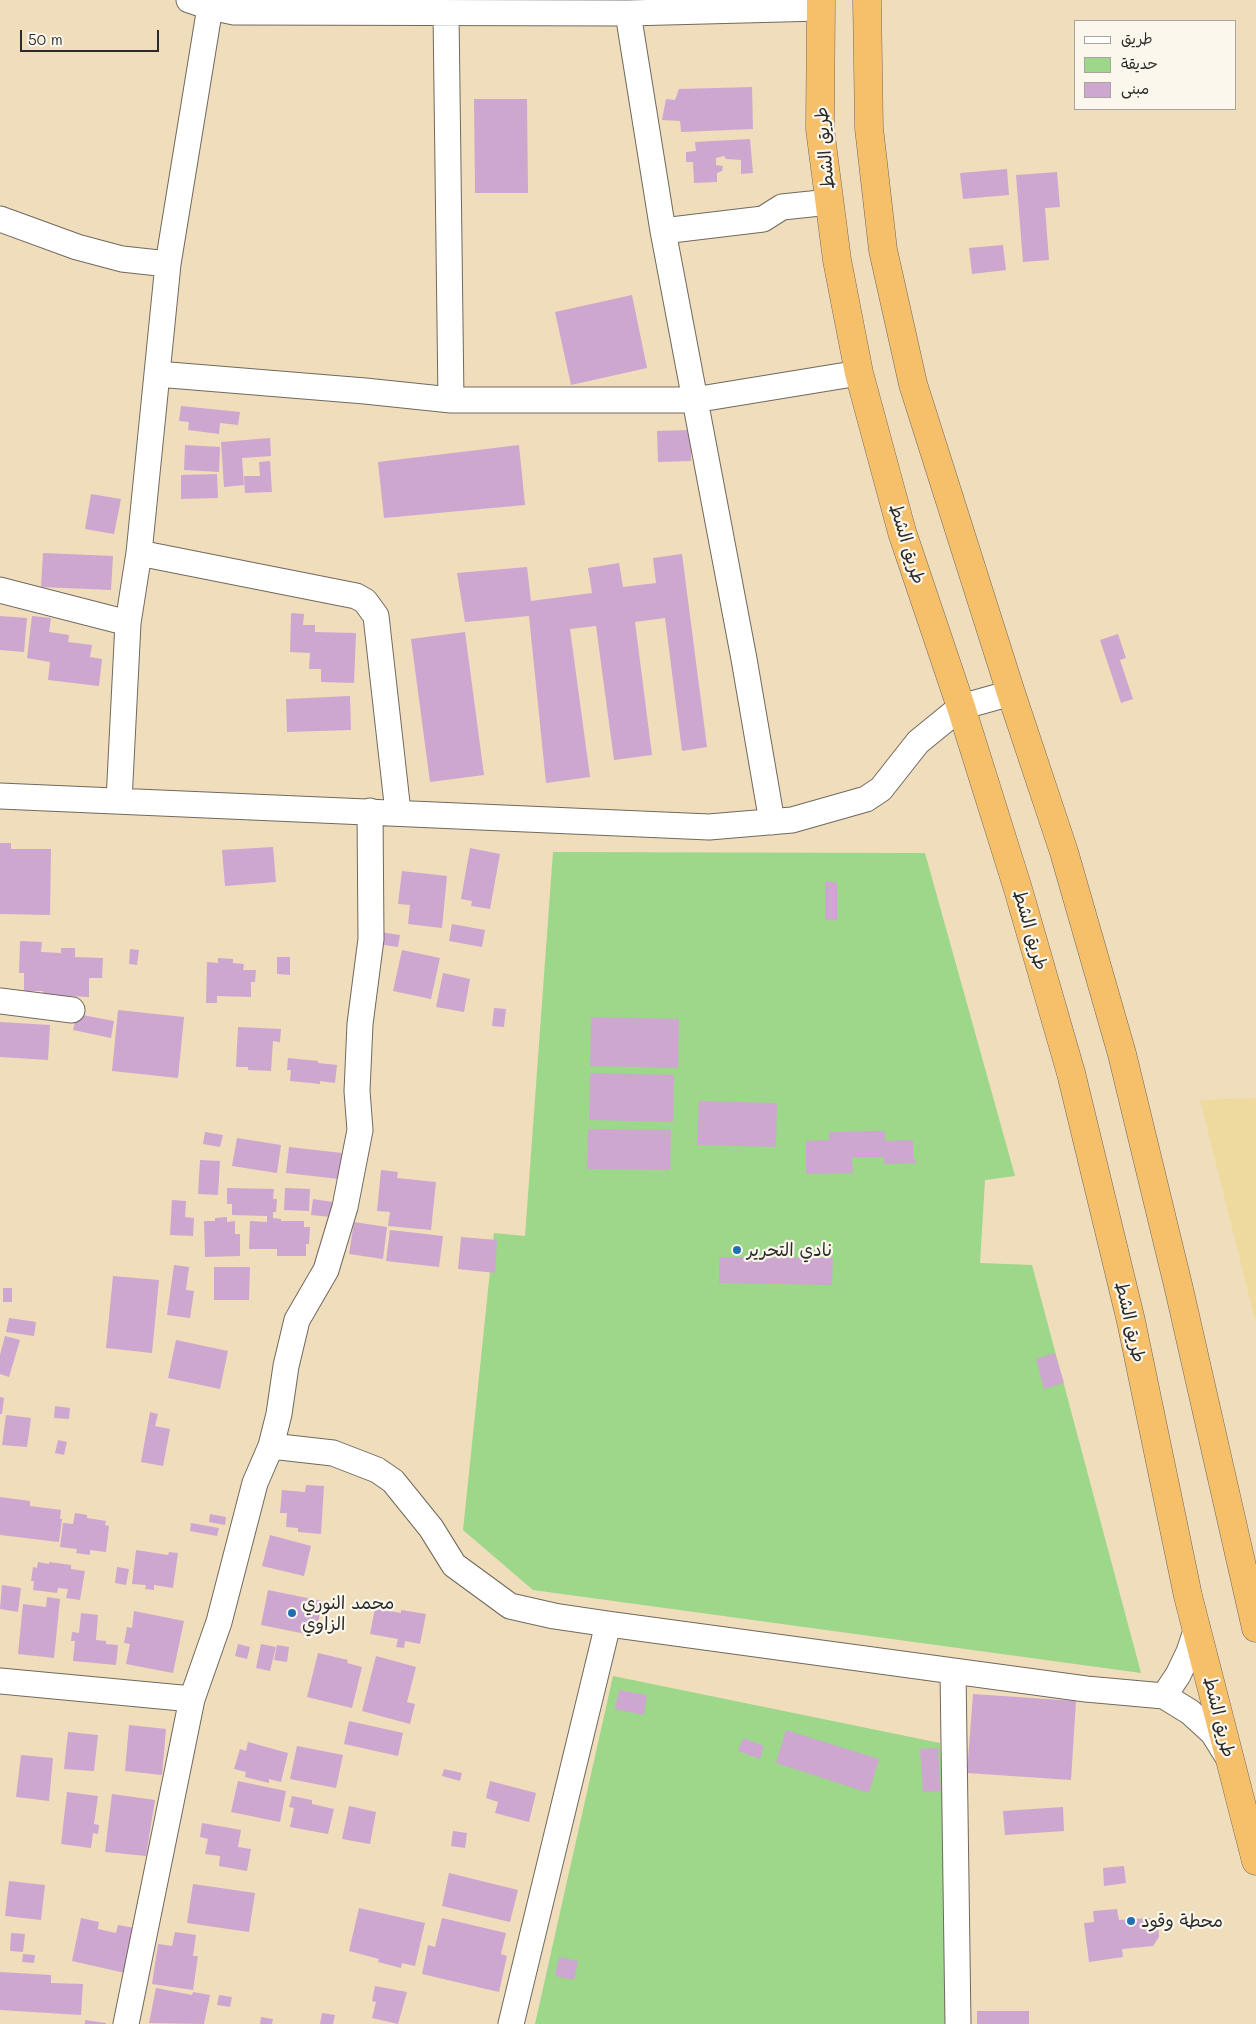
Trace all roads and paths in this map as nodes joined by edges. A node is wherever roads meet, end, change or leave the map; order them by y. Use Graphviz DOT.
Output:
graph roads {
  1 [pos="867,0"];
  2 [pos="200,4"];
  3 [pos="821,4"];
  4 [pos="368,6"];
  5 [pos="446,13"];
  6 [pos="628,13"];
  7 [pos="830,202"];
  8 [pos="0,219"];
  9 [pos="663,231"];
  10 [pos="168,264"];
  11 [pos="859,373"];
  12 [pos="157,374"];
  13 [pos="451,400"];
  14 [pos="694,400"];
  15 [pos="139,553"];
  16 [pos="0,590"];
  17 [pos="128,623"];
  18 [pos="1011,693"];
  19 [pos="961,707"];
  20 [pos="0,796"];
  21 [pos="119,801"];
  22 [pos="370,811"];
  23 [pos="398,812"];
  24 [pos="772,822"];
  25 [pos="0,1001"];
  26 [pos="72,1010"];
  27 [pos="271,1446"];
  28 [pos="608,1624"];
  29 [pos="1197,1628"];
  30 [pos="1256,1628"];
  31 [pos="953,1671"];
  32 [pos="0,1681"];
  33 [pos="1164,1696"];
  34 [pos="192,1699"];
  35 [pos="1229,1759"];
  36 [pos="1256,1861"];
  37 [pos="126,2024"];
  38 [pos="511,2024"];
  39 [pos="958,2024"];
  1 -- 18 [label="highway"];
  2 -- 4 [label="street"];
  2 -- 10 [label="street"];
  3 -- 6 [label="street"];
  3 -- 7 [label="highway, طريق الشط"];
  4 -- 5 [label="street"];
  5 -- 6 [label="street"];
  5 -- 13 [label="street"];
  6 -- 9 [label="street"];
  7 -- 9 [label="street"];
  7 -- 11 [label="highway, طريق الشط"];
  8 -- 10 [label="street"];
  9 -- 14 [label="street"];
  10 -- 12 [label="street"];
  11 -- 14 [label="street"];
  11 -- 19 [label="highway, طريق الشط"];
  12 -- 13 [label="street"];
  12 -- 15 [label="street"];
  13 -- 14 [label="street"];
  14 -- 24 [label="street"];
  15 -- 17 [label="street"];
  15 -- 23 [label="street"];
  16 -- 17 [label="street"];
  17 -- 21 [label="street"];
  18 -- 19 [label="street"];
  18 -- 30 [label="highway"];
  19 -- 24 [label="street"];
  19 -- 29 [label="highway, طريق الشط"];
  20 -- 21 [label="street"];
  21 -- 22 [label="street"];
  22 -- 23 [label="street"];
  22 -- 27 [label="street"];
  23 -- 24 [label="street"];
  25 -- 26 [label="street"];
  27 -- 28 [label="street"];
  27 -- 34 [label="street"];
  28 -- 31 [label="street"];
  28 -- 38 [label="street"];
  29 -- 33 [label="street"];
  29 -- 35 [label="highway, طريق الشط"];
  31 -- 33 [label="street"];
  31 -- 39 [label="street"];
  32 -- 34 [label="street"];
  33 -- 35 [label="street"];
  34 -- 37 [label="street"];
  35 -- 36 [label="highway, طريق الشط"];
}
